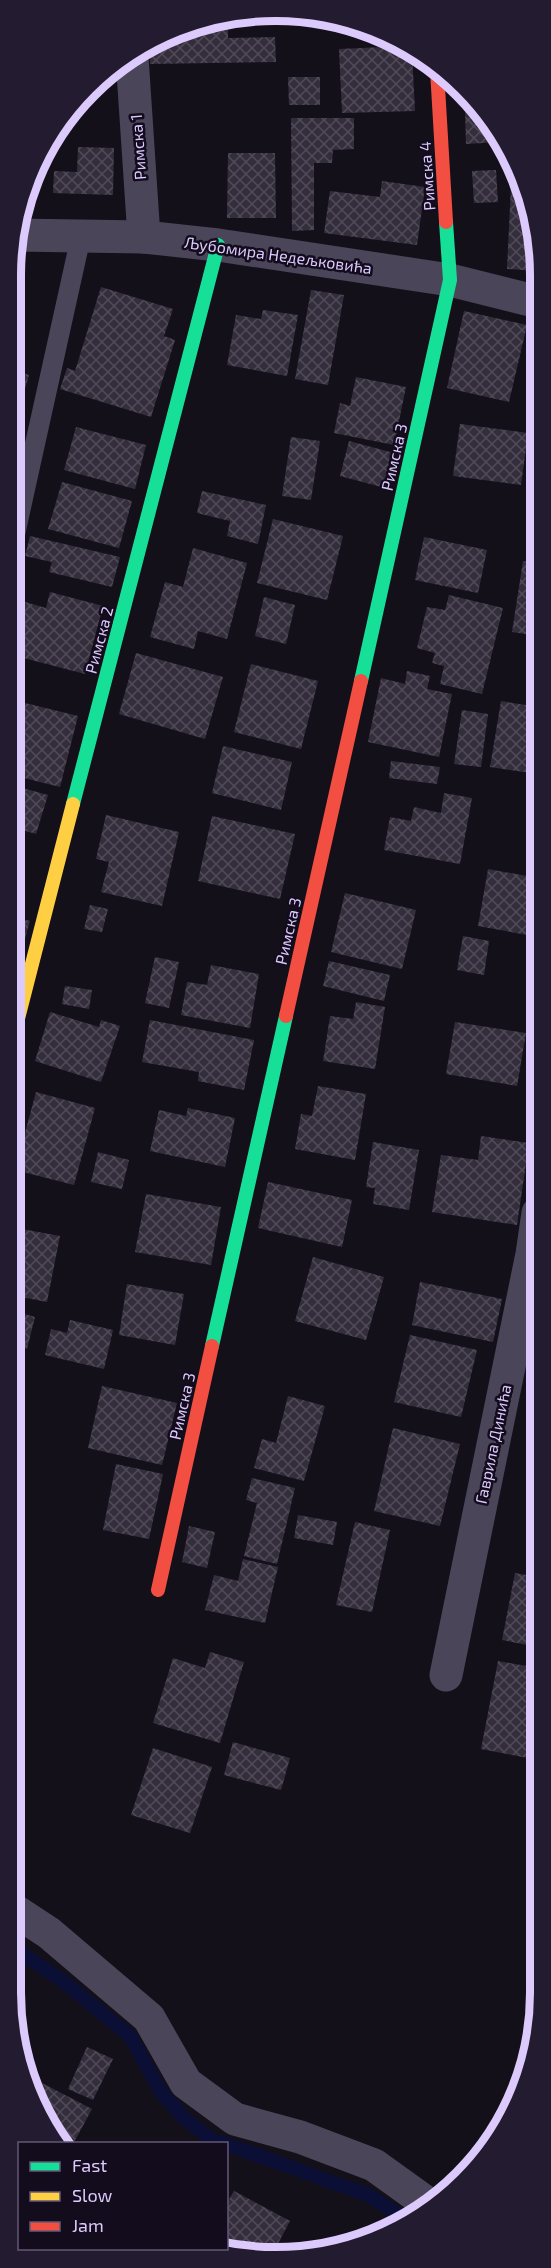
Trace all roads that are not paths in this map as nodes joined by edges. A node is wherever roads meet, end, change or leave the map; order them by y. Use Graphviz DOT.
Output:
graph roads {
  1 [pos="133,65"];
  2 [pos="438,80"];
  3 [pos="24,235"];
  4 [pos="81,236"];
  5 [pos="144,237"];
  6 [pos="218,245"];
  7 [pos="450,280"];
  8 [pos="530,300"];
  9 [pos="21,507"];
  10 [pos="21,1007"];
  11 [pos="530,1264"];
  12 [pos="158,1590"];
  13 [pos="446,1675"];
  14 [pos="21,1915"];
  15 [pos="422,2200"];
  1 -- 5 [label="street, Римска 1"];
  2 -- 7 [label="street, Римска 4"];
  3 -- 4 [label="street, Љубомира Недељковића"];
  4 -- 5 [label="street, Љубомира Недељковића"];
  4 -- 9 [label="lane"];
  5 -- 6 [label="street, Љубомира Недељковића"];
  6 -- 7 [label="street, Љубомира Недељковића"];
  6 -- 10 [label="street, Римска 2"];
  7 -- 8 [label="street, Љубомира Недељковића"];
  7 -- 12 [label="street, Римска 3"];
  11 -- 13 [label="street, Гаврила Динића"];
  14 -- 15 [label="street"];
}
